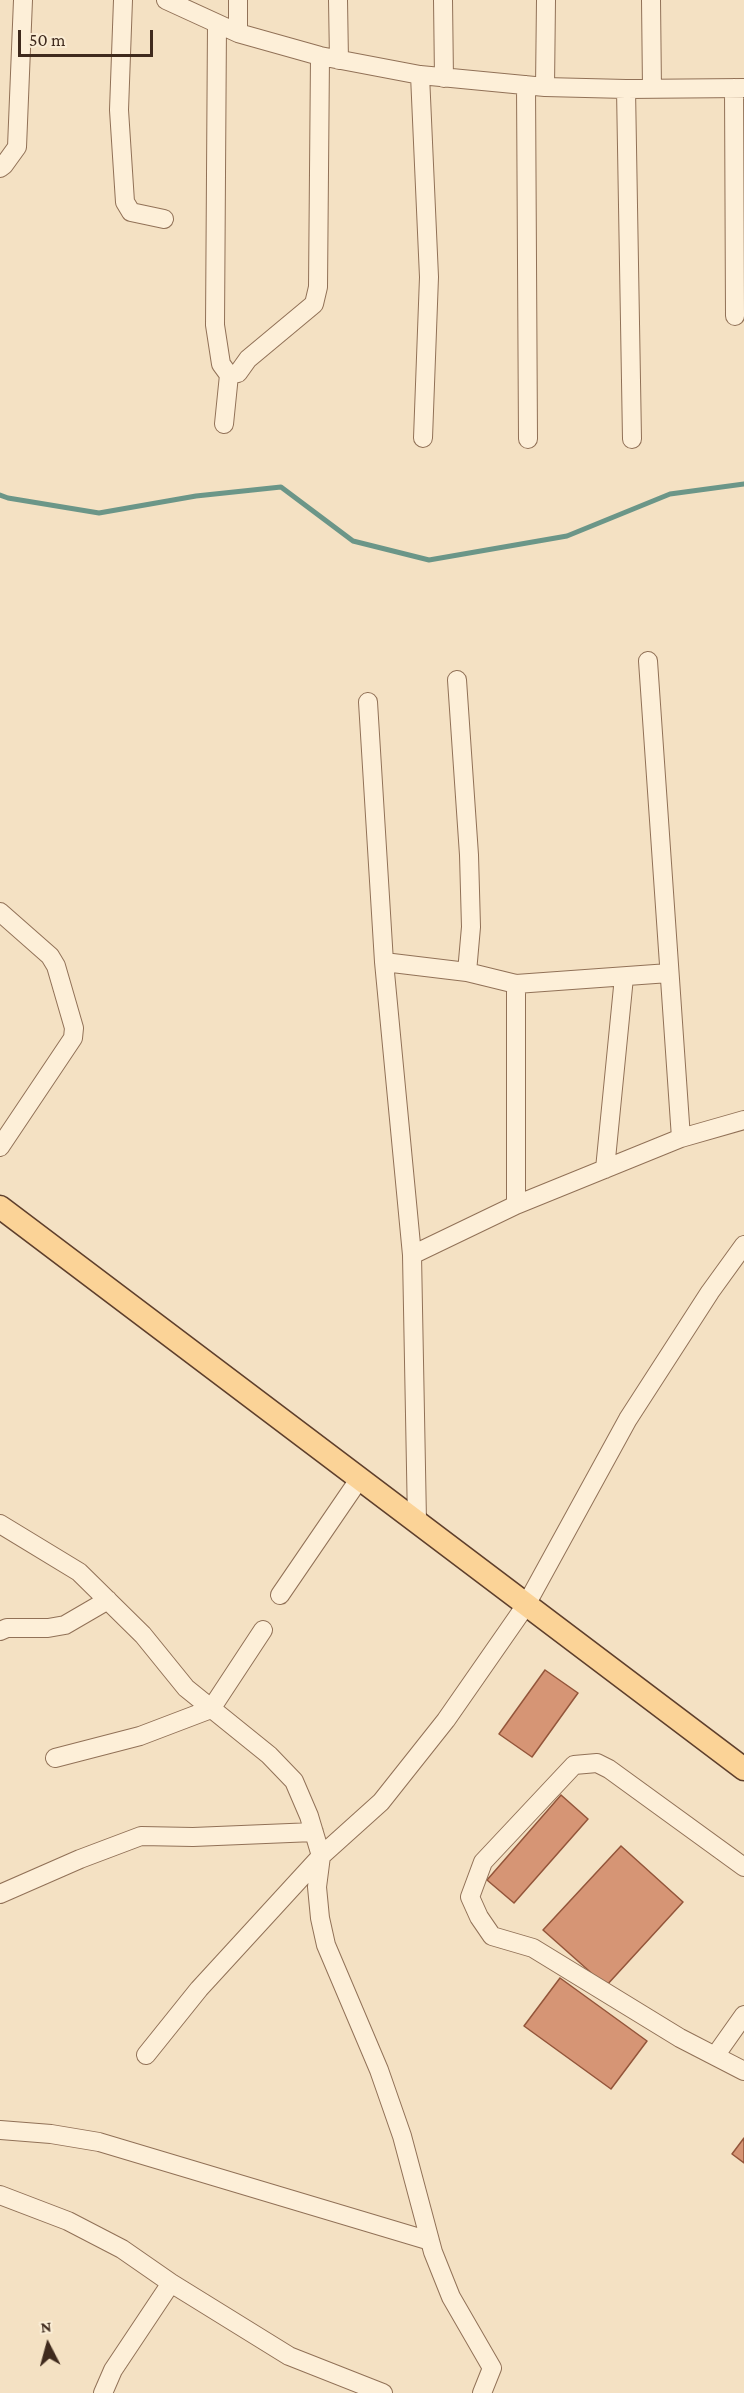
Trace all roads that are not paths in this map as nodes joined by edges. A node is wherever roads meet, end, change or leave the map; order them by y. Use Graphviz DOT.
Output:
graph roads {
  1 [pos="23,0"];
  2 [pos="123,0"];
  3 [pos="166,0"];
  4 [pos="238,0"];
  5 [pos="338,0"];
  6 [pos="443,0"];
  7 [pos="546,0"];
  8 [pos="651,0"];
  9 [pos="217,24"];
  10 [pos="238,33"];
  11 [pos="320,56"];
  12 [pos="339,60"];
  13 [pos="420,75"];
  14 [pos="444,78"];
  15 [pos="526,85"];
  16 [pos="545,87"];
  17 [pos="739,88"];
  18 [pos="626,89"];
  19 [pos="652,89"];
  20 [pos="0,168"];
  21 [pos="164,219"];
  22 [pos="735,316"];
  23 [pos="229,375"];
  24 [pos="224,424"];
  25 [pos="423,438"];
  26 [pos="528,439"];
  27 [pos="632,439"];
  28 [pos="648,661"];
  29 [pos="457,680"];
  30 [pos="368,702"];
  31 [pos="0,912"];
  32 [pos="384,962"];
  33 [pos="467,972"];
  34 [pos="669,973"];
  35 [pos="624,977"];
  36 [pos="516,984"];
  37 [pos="744,1120"];
  38 [pos="681,1138"];
  39 [pos="0,1147"];
  40 [pos="605,1169"];
  41 [pos="516,1205"];
  42 [pos="0,1207"];
  43 [pos="744,1245"];
  44 [pos="412,1254"];
  45 [pos="360,1478"];
  46 [pos="417,1521"];
  47 [pos="0,1524"];
  48 [pos="280,1595"];
  49 [pos="108,1600"];
  50 [pos="526,1605"];
  51 [pos="263,1630"];
  52 [pos="0,1631"];
  53 [pos="211,1709"];
  54 [pos="55,1758"];
  55 [pos="744,1769"];
  56 [pos="314,1832"];
  57 [pos="321,1856"];
  58 [pos="744,1867"];
  59 [pos="0,1894"];
  60 [pos="744,2015"];
  61 [pos="146,2055"];
  62 [pos="715,2056"];
  63 [pos="744,2071"];
  64 [pos="0,2130"];
  65 [pos="0,2195"];
  66 [pos="430,2241"];
  67 [pos="171,2283"];
  68 [pos="103,2393"];
  69 [pos="383,2393"];
  70 [pos="482,2393"];
  1 -- 20 [label="street"];
  2 -- 21 [label="street"];
  3 -- 9 [label="street"];
  4 -- 10 [label="street"];
  5 -- 12 [label="street"];
  6 -- 14 [label="street"];
  7 -- 16 [label="street"];
  8 -- 19 [label="street"];
  9 -- 10 [label="street"];
  9 -- 23 [label="street"];
  10 -- 11 [label="street"];
  11 -- 12 [label="street"];
  11 -- 23 [label="street"];
  12 -- 13 [label="street"];
  13 -- 14 [label="street"];
  13 -- 25 [label="street"];
  14 -- 15 [label="street"];
  15 -- 16 [label="street"];
  15 -- 26 [label="street"];
  16 -- 18 [label="street"];
  17 -- 19 [label="street"];
  17 -- 22 [label="street"];
  18 -- 19 [label="street"];
  18 -- 27 [label="street"];
  23 -- 24 [label="street"];
  28 -- 34 [label="street"];
  29 -- 33 [label="street"];
  30 -- 32 [label="street"];
  31 -- 39 [label="street"];
  32 -- 33 [label="street"];
  32 -- 44 [label="street"];
  33 -- 36 [label="street"];
  34 -- 35 [label="street"];
  34 -- 38 [label="street"];
  35 -- 36 [label="street"];
  35 -- 40 [label="street"];
  36 -- 41 [label="street"];
  37 -- 38 [label="street"];
  38 -- 40 [label="street"];
  40 -- 41 [label="street"];
  41 -- 44 [label="street"];
  42 -- 45 [label="main road"];
  43 -- 50 [label="street"];
  44 -- 46 [label="street"];
  45 -- 46 [label="main road"];
  45 -- 48 [label="street"];
  46 -- 50 [label="main road"];
  47 -- 49 [label="street"];
  49 -- 52 [label="street"];
  49 -- 53 [label="street"];
  50 -- 55 [label="main road"];
  50 -- 57 [label="street"];
  51 -- 53 [label="street"];
  53 -- 54 [label="street"];
  53 -- 56 [label="street"];
  56 -- 57 [label="street"];
  56 -- 59 [label="street"];
  57 -- 61 [label="street"];
  57 -- 66 [label="street"];
  58 -- 62 [label="street"];
  60 -- 62 [label="street"];
  62 -- 63 [label="street"];
  64 -- 66 [label="street"];
  65 -- 67 [label="street"];
  66 -- 70 [label="street"];
  67 -- 68 [label="street"];
  67 -- 69 [label="street"];
}
